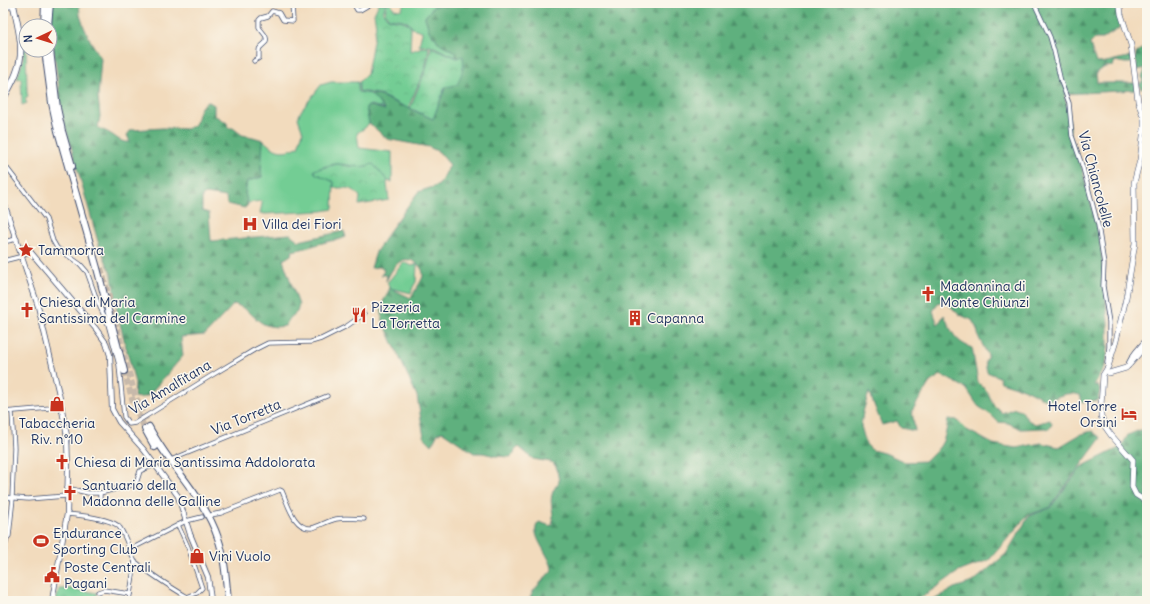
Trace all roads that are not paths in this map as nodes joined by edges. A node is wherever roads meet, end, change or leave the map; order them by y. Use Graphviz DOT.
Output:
graph roads {
  1 [pos="45,3"];
  2 [pos="50,3"];
  3 [pos="292,3"];
  4 [pos="353,3"];
  5 [pos="372,3"];
  6 [pos="1034,3"];
  7 [pos="1122,3"];
  8 [pos="13,5"];
  9 [pos="3,8"];
  10 [pos="44,18"];
  11 [pos="49,18"];
  12 [pos="46,58"];
  13 [pos="51,58"];
  14 [pos="254,61"];
  15 [pos="3,99"];
  16 [pos="3,164"];
  17 [pos="3,200"];
  18 [pos="17,239"];
  19 [pos="3,242"];
  20 [pos="25,252"];
  21 [pos="3,260"];
  22 [pos="101,268"];
  23 [pos="364,314"];
  24 [pos="1147,339"];
  25 [pos="1147,344"];
  26 [pos="1128,366"];
  27 [pos="124,371"];
  28 [pos="1107,373"];
  29 [pos="327,396"];
  30 [pos="62,407"];
  31 [pos="3,412"];
  32 [pos="12,412"];
  33 [pos="173,459"];
  34 [pos="152,466"];
  35 [pos="67,488"];
  36 [pos="100,493"];
  37 [pos="66,496"];
  38 [pos="4,497"];
  39 [pos="13,498"];
  40 [pos="100,501"];
  41 [pos="1147,502"];
  42 [pos="3,504"];
  43 [pos="3,512"];
  44 [pos="1147,513"];
  45 [pos="67,514"];
  46 [pos="211,515"];
  47 [pos="202,517"];
  48 [pos="364,519"];
  49 [pos="186,521"];
  50 [pos="178,525"];
  51 [pos="10,528"];
  52 [pos="1147,529"];
  53 [pos="129,550"];
  54 [pos="3,556"];
  55 [pos="135,562"];
  56 [pos="98,592"];
  57 [pos="130,597"];
  58 [pos="187,597"];
  59 [pos="52,601"];
  60 [pos="194,601"];
  61 [pos="211,601"];
  62 [pos="224,601"];
  63 [pos="228,601"];
  1 -- 10 [label="highway"];
  2 -- 11 [label="highway"];
  3 -- 14 [label="street"];
  4 -- 5 [label="street"];
  6 -- 28 [label="street, Via Chiancolelle"];
  7 -- 28 [label="main road"];
  8 -- 9 [label="street"];
  8 -- 15 [label="main road"];
  12 -- 27 [label="highway"];
  13 -- 22 [label="highway"];
  16 -- 23 [label="street, Via Amalfitana"];
  17 -- 18 [label="street"];
  18 -- 19 [label="street"];
  18 -- 20 [label="street"];
  20 -- 21 [label="street"];
  20 -- 30 [label="street"];
  20 -- 49 [label="street"];
  24 -- 26 [label="street"];
  25 -- 26 [label="main road"];
  26 -- 28 [label="main road"];
  28 -- 41 [label="main road"];
  29 -- 33 [label="street, Via Torretta"];
  30 -- 32 [label="street"];
  30 -- 35 [label="street"];
  31 -- 32 [label="street"];
  32 -- 39 [label="street"];
  34 -- 36 [label="street"];
  35 -- 36 [label="street"];
  35 -- 37 [label="street"];
  36 -- 40 [label="street"];
  37 -- 39 [label="street"];
  37 -- 45 [label="street"];
  38 -- 39 [label="street"];
  38 -- 42 [label="street"];
  39 -- 51 [label="street"];
  43 -- 51 [label="street"];
  44 -- 52 [label="main road"];
  45 -- 53 [label="street"];
  45 -- 59 [label="street"];
  46 -- 48 [label="street"];
  47 -- 49 [label="street"];
  49 -- 50 [label="street"];
  49 -- 61 [label="street"];
  50 -- 53 [label="street"];
  50 -- 58 [label="street"];
  51 -- 54 [label="street"];
  53 -- 55 [label="street"];
  55 -- 57 [label="street"];
  55 -- 58 [label="street"];
  56 -- 57 [label="street"];
  58 -- 60 [label="street"];
  62 -- 63 [label="highway"];
}
